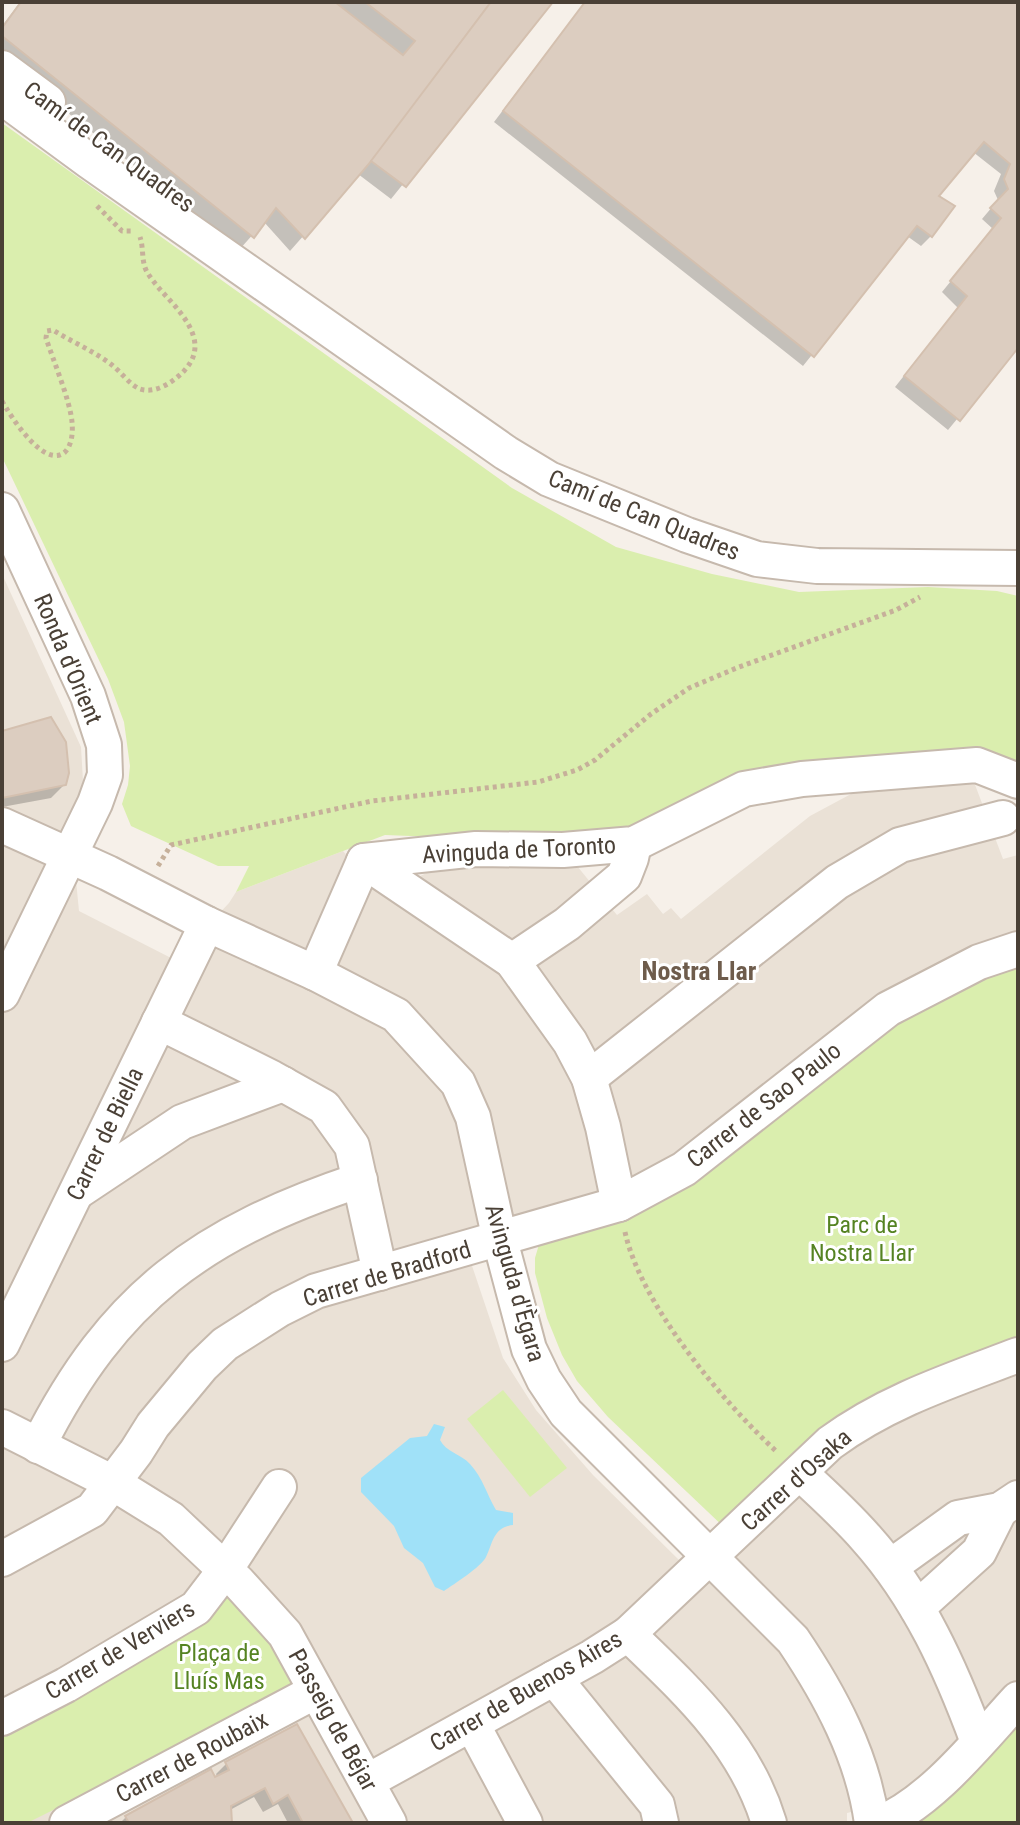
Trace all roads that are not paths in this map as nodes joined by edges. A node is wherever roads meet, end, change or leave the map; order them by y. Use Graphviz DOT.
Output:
graph roads {
  1 [pos="2,68"];
  2 [pos="2,97"];
  3 [pos="239,265"];
  4 [pos="2,510"];
  5 [pos="1018,568"];
  6 [pos="1018,781"];
  7 [pos="1003,818"];
  8 [pos="2,825"];
  9 [pos="634,844"];
  10 [pos="69,856"];
  11 [pos="364,861"];
  12 [pos="207,924"];
  13 [pos="1018,949"];
  14 [pos="512,961"];
  15 [pos="315,973"];
  16 [pos="2,994"];
  17 [pos="159,1022"];
  18 [pos="589,1078"];
  19 [pos="283,1084"];
  20 [pos="360,1180"];
  21 [pos="76,1192"];
  22 [pos="619,1204"];
  23 [pos="500,1240"];
  24 [pos="380,1273"];
  25 [pos="2,1344"];
  26 [pos="1018,1355"];
  27 [pos="2,1427"];
  28 [pos="38,1446"];
  29 [pos="800,1473"];
  30 [pos="113,1483"];
  31 [pos="279,1487"];
  32 [pos="1009,1504"];
  33 [pos="711,1558"];
  34 [pos="2,1559"];
  35 [pos="890,1567"];
  36 [pos="225,1570"];
  37 [pos="917,1608"];
  38 [pos="628,1634"];
  39 [pos="554,1678"];
  40 [pos="316,1691"];
  41 [pos="1018,1699"];
  42 [pos="2,1718"];
  43 [pos="472,1724"];
  44 [pos="978,1742"];
  45 [pos="368,1781"];
  46 [pos="67,1823"];
  47 [pos="389,1823"];
  48 [pos="525,1823"];
  49 [pos="661,1823"];
  50 [pos="769,1823"];
  51 [pos="872,1823"];
  52 [pos="880,1823"];
  1 -- 3 [label="street, Camí de Can Quadres"];
  2 -- 3 [label="street, Camí de Can Quadres"];
  3 -- 5 [label="street, Camí de Can Quadres"];
  4 -- 10 [label="street, Ronda d'Orient"];
  6 -- 9 [label="street, Avinguda de Toronto"];
  7 -- 18 [label="street"];
  8 -- 10 [label="street, Avinguda d'Ègara"];
  9 -- 11 [label="street, Avinguda de Toronto"];
  9 -- 14 [label="street"];
  10 -- 12 [label="street, Avinguda d'Ègara"];
  10 -- 16 [label="street, Ronda d'Orient"];
  11 -- 14 [label="street"];
  11 -- 15 [label="street"];
  12 -- 15 [label="street, Avinguda d'Ègara"];
  12 -- 17 [label="street, Carrer de Biella"];
  13 -- 22 [label="street, Carrer de Sao Paulo"];
  14 -- 18 [label="street"];
  15 -- 23 [label="street, Avinguda d'Ègara"];
  17 -- 19 [label="street"];
  17 -- 21 [label="street, Carrer de Biella"];
  18 -- 22 [label="street"];
  19 -- 20 [label="street"];
  19 -- 21 [label="street"];
  20 -- 24 [label="street"];
  20 -- 28 [label="street"];
  21 -- 25 [label="street, Carrer de Biella"];
  22 -- 23 [label="street, Carrer de Sao Paulo"];
  23 -- 24 [label="street, Carrer de Bradford"];
  23 -- 33 [label="street, Avinguda d'Ègara"];
  24 -- 30 [label="street, Carrer de Bradford"];
  26 -- 29 [label="street, Carrer d'Osaka"];
  27 -- 28 [label="street, Passeig de Béjar"];
  28 -- 30 [label="street, Passeig de Béjar"];
  29 -- 33 [label="street, Carrer d'Osaka"];
  29 -- 35 [label="street"];
  30 -- 34 [label="street, Carrer de Bradford"];
  30 -- 36 [label="street, Passeig de Béjar"];
  31 -- 36 [label="street, Carrer de Verviers"];
  32 -- 35 [label="street"];
  32 -- 37 [label="street"];
  33 -- 38 [label="street, Carrer de Buenos Aires"];
  33 -- 51 [label="street, Avinguda d'Ègara"];
  35 -- 37 [label="street"];
  36 -- 40 [label="street, Passeig de Béjar"];
  36 -- 42 [label="street, Carrer de Verviers"];
  37 -- 44 [label="street"];
  38 -- 39 [label="street, Carrer de Buenos Aires"];
  38 -- 50 [label="street"];
  39 -- 43 [label="street, Carrer de Buenos Aires"];
  39 -- 49 [label="street"];
  40 -- 45 [label="street, Passeig de Béjar"];
  40 -- 46 [label="street, Carrer de Roubaix"];
  41 -- 44 [label="street"];
  43 -- 45 [label="street, Carrer de Buenos Aires"];
  43 -- 48 [label="street"];
  44 -- 52 [label="street"];
  45 -- 47 [label="street, Passeig de Béjar"];
}
